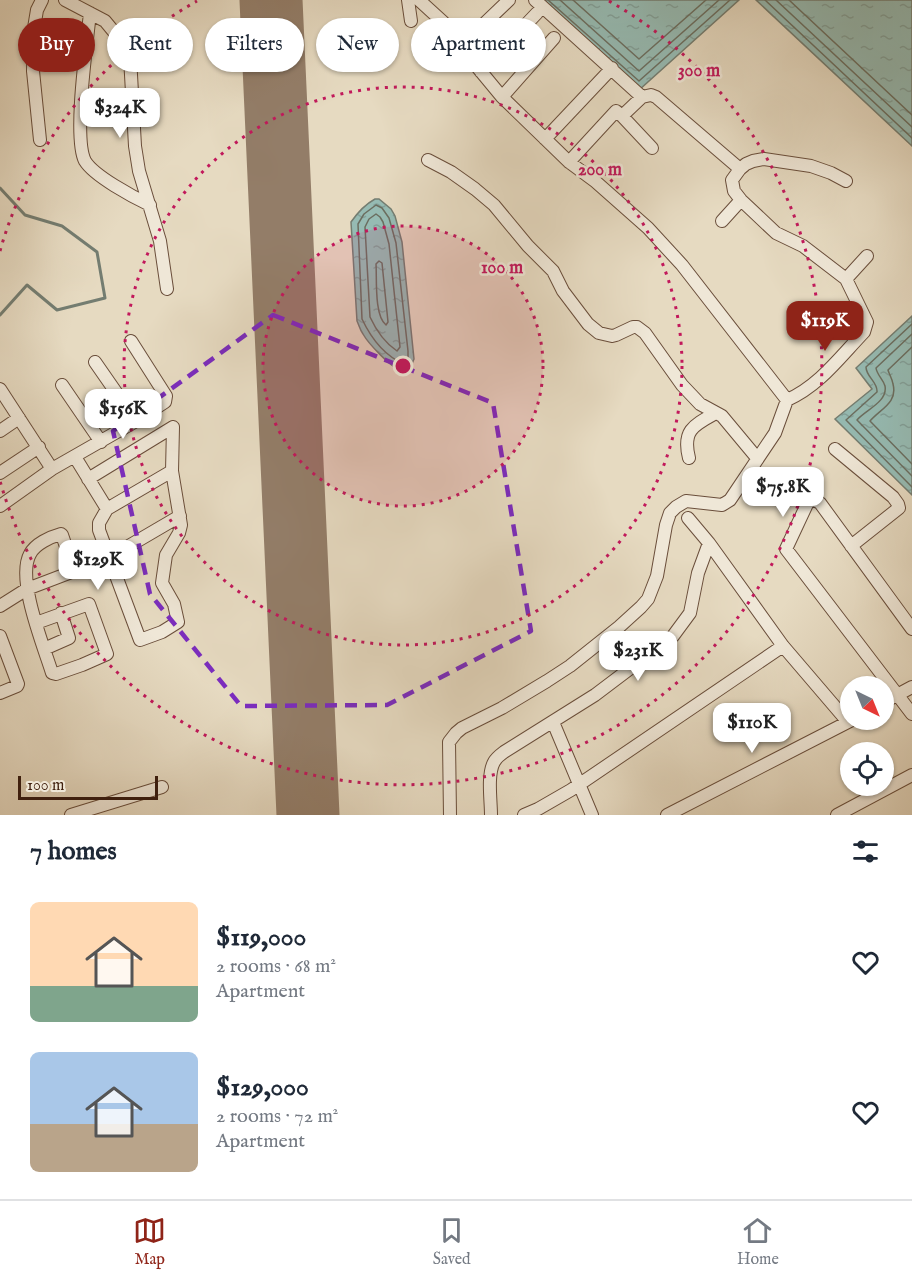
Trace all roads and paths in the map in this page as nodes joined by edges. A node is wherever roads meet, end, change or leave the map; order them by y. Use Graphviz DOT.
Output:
graph roads {
  1 [pos="42,0"];
  2 [pos="65,0"];
  3 [pos="408,0"];
  4 [pos="419,0"];
  5 [pos="509,0"];
  6 [pos="535,0"];
  7 [pos="90,13"];
  8 [pos="537,14"];
  9 [pos="439,18"];
  10 [pos="490,18"];
  11 [pos="533,18"];
  12 [pos="411,21"];
  13 [pos="554,38"];
  14 [pos="612,68"];
  15 [pos="481,72"];
  16 [pos="502,97"];
  17 [pos="642,97"];
  18 [pos="622,116"];
  19 [pos="545,139"];
  20 [pos="40,140"];
  21 [pos="652,148"];
  22 [pos="428,160"];
  23 [pos="569,162"];
  24 [pos="740,169"];
  25 [pos="846,181"];
  26 [pos="741,200"];
  27 [pos="150,205"];
  28 [pos="722,221"];
  29 [pos="867,256"];
  30 [pos="846,279"];
  31 [pos="167,289"];
  32 [pos="131,341"];
  33 [pos="95,362"];
  34 [pos="62,385"];
  35 [pos="0,389"];
  36 [pos="787,400"];
  37 [pos="716,413"];
  38 [pos="19,417"];
  39 [pos="136,421"];
  40 [pos="0,431"];
  41 [pos="101,442"];
  42 [pos="39,447"];
  43 [pos="835,449"];
  44 [pos="75,457"];
  45 [pos="689,458"];
  46 [pos="757,458"];
  47 [pos="52,470"];
  48 [pos="172,471"];
  49 [pos="0,473"];
  50 [pos="88,479"];
  51 [pos="0,506"];
  52 [pos="107,508"];
  53 [pos="180,516"];
  54 [pos="688,518"];
  55 [pos="709,543"];
  56 [pos="851,546"];
  57 [pos="110,557"];
  58 [pos="90,565"];
  59 [pos="74,570"];
  60 [pos="27,589"];
  61 [pos="0,606"];
  62 [pos="61,613"];
  63 [pos="36,623"];
  64 [pos="912,628"];
  65 [pos="0,636"];
  66 [pos="783,646"];
  67 [pos="45,649"];
  68 [pos="912,687"];
  69 [pos="0,693"];
  70 [pos="896,694"];
  71 [pos="840,710"];
  72 [pos="912,714"];
  73 [pos="553,722"];
  74 [pos="840,726"];
  75 [pos="912,775"];
  76 [pos="579,784"];
  77 [pos="162,787"];
  78 [pos="71,815"];
  79 [pos="450,815"];
  80 [pos="491,815"];
  81 [pos="524,815"];
  82 [pos="591,815"];
  83 [pos="667,815"];
  84 [pos="837,815"];
  1 -- 20 [label="street"];
  2 -- 7 [label="street"];
  3 -- 12 [label="street"];
  4 -- 9 [label="street"];
  5 -- 10 [label="street"];
  6 -- 14 [label="street"];
  7 -- 27 [label="street"];
  7 -- 27 [label="street"];
  8 -- 11 [label="street"];
  13 -- 16 [label="street"];
  14 -- 17 [label="street"];
  14 -- 19 [label="street"];
  15 -- 16 [label="street"];
  16 -- 19 [label="street"];
  17 -- 18 [label="street"];
  17 -- 24 [label="street"];
  18 -- 21 [label="street"];
  18 -- 23 [label="street"];
  19 -- 23 [label="street"];
  22 -- 37 [label="street"];
  23 -- 36 [label="street"];
  24 -- 25 [label="street"];
  24 -- 26 [label="street"];
  26 -- 28 [label="street"];
  26 -- 30 [label="street"];
  27 -- 31 [label="street"];
  29 -- 30 [label="street"];
  30 -- 36 [label="street"];
  32 -- 39 [label="street"];
  33 -- 39 [label="street"];
  34 -- 41 [label="street"];
  35 -- 38 [label="street"];
  36 -- 46 [label="street"];
  37 -- 45 [label="street"];
  37 -- 46 [label="street"];
  38 -- 40 [label="street"];
  38 -- 42 [label="street"];
  39 -- 41 [label="street"];
  41 -- 44 [label="street"];
  42 -- 47 [label="street"];
  42 -- 49 [label="street"];
  43 -- 56 [label="street"];
  44 -- 47 [label="street"];
  44 -- 50 [label="street"];
  46 -- 79 [label="street"];
  47 -- 51 [label="street"];
  48 -- 50 [label="street"];
  48 -- 52 [label="street"];
  48 -- 53 [label="street"];
  50 -- 52 [label="street"];
  52 -- 57 [label="street"];
  53 -- 57 [label="street"];
  53 -- 57 [label="street"];
  54 -- 55 [label="street"];
  55 -- 66 [label="street"];
  55 -- 73 [label="street"];
  56 -- 64 [label="street"];
  56 -- 70 [label="street"];
  58 -- 59 [label="street"];
  59 -- 60 [label="street"];
  59 -- 60 [label="street"];
  60 -- 61 [label="street"];
  60 -- 63 [label="street"];
  62 -- 63 [label="street"];
  62 -- 67 [label="street"];
  62 -- 67 [label="street"];
  63 -- 67 [label="street"];
  65 -- 69 [label="street"];
  66 -- 71 [label="street"];
  66 -- 76 [label="street"];
  68 -- 70 [label="street"];
  70 -- 72 [label="street"];
  73 -- 76 [label="street"];
  73 -- 80 [label="street"];
  74 -- 83 [label="street"];
  75 -- 84 [label="street"];
  76 -- 81 [label="street"];
  76 -- 82 [label="street"];
  77 -- 78 [label="street"];
}
